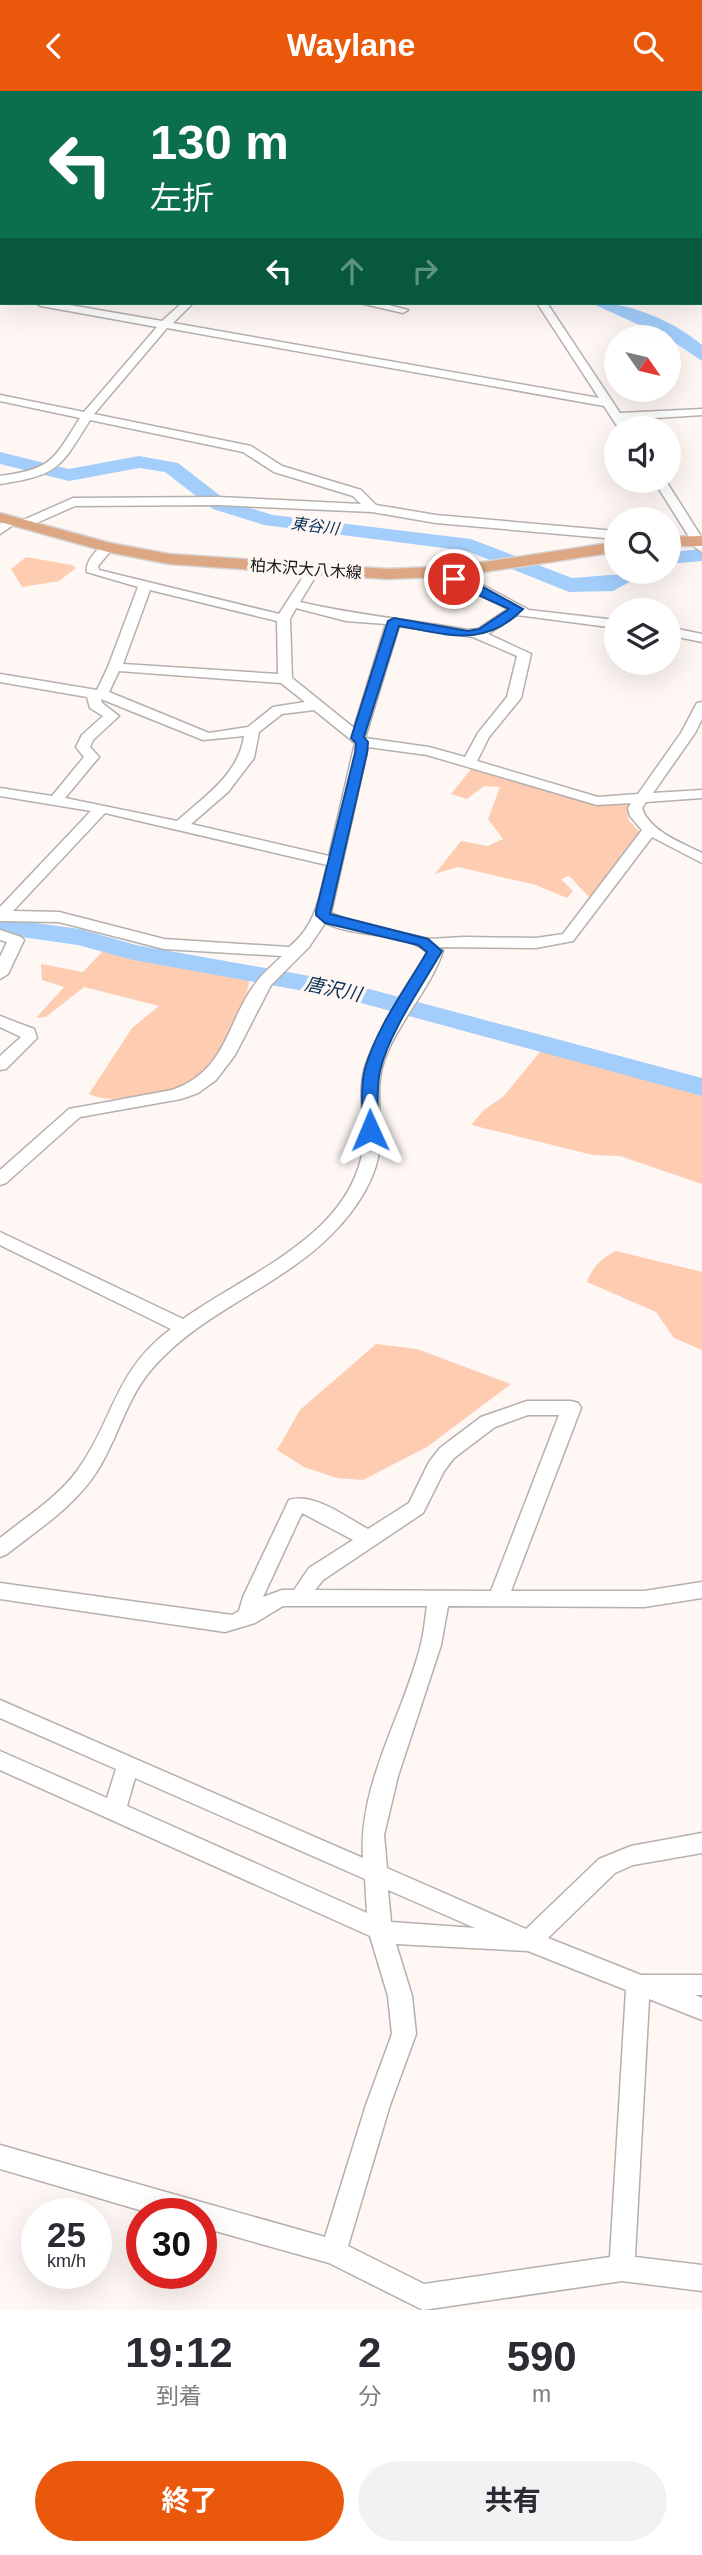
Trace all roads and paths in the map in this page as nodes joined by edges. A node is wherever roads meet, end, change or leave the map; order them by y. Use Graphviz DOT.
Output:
graph roads {
  1 [pos="52,305"];
  2 [pos="186,305"];
  3 [pos="376,305"];
  4 [pos="543,305"];
  5 [pos="403,310"];
  6 [pos="164,325"];
  7 [pos="0,398"];
  8 [pos="604,398"];
  9 [pos="604,402"];
  10 [pos="607,403"];
  11 [pos="702,412"];
  12 [pos="88,414"];
  13 [pos="617,416"];
  14 [pos="635,416"];
  15 [pos="0,480"];
  16 [pos="668,493"];
  17 [pos="372,508"];
  18 [pos="10,523"];
  19 [pos="604,534"];
  20 [pos="681,542"];
  21 [pos="701,543"];
  22 [pos="107,547"];
  23 [pos="604,549"];
  24 [pos="314,569"];
  25 [pos="435,573"];
  26 [pos="145,586"];
  27 [pos="294,604"];
  28 [pos="517,609"];
  29 [pos="283,619"];
  30 [pos="394,621"];
  31 [pos="604,623"];
  32 [pos="474,633"];
  33 [pos="681,634"];
  34 [pos="702,638"];
  35 [pos="116,667"];
  36 [pos="0,678"];
  37 [pos="285,679"];
  38 [pos="98,693"];
  39 [pos="317,705"];
  40 [pos="702,706"];
  41 [pos="252,731"];
  42 [pos="695,734"];
  43 [pos="360,740"];
  44 [pos="469,763"];
  45 [pos="0,792"];
  46 [pos="702,794"];
  47 [pos="56,800"];
  48 [pos="641,800"];
  49 [pos="102,808"];
  50 [pos="181,825"];
  51 [pos="650,829"];
  52 [pos="702,859"];
  53 [pos="334,862"];
  54 [pos="1,913"];
  55 [pos="323,915"];
  56 [pos="0,935"];
  57 [pos="429,944"];
  58 [pos="296,951"];
  59 [pos="0,974"];
  60 [pos="0,1021"];
  61 [pos="0,1065"];
  62 [pos="0,1179"];
  63 [pos="0,1238"];
  64 [pos="183,1327"];
  65 [pos="369,1539"];
  66 [pos="0,1549"];
  67 [pos="702,1590"];
  68 [pos="0,1591"];
  69 [pos="302,1598"];
  70 [pos="439,1598"];
  71 [pos="498,1599"];
  72 [pos="248,1617"];
  73 [pos="0,1709"];
  74 [pos="0,1760"];
  75 [pos="128,1764"];
  76 [pos="115,1810"];
  77 [pos="702,1843"];
  78 [pos="377,1874"];
  79 [pos="380,1929"];
  80 [pos="529,1941"];
  81 [pos="638,1985"];
  82 [pos="702,1985"];
  83 [pos="702,2009"];
  84 [pos="0,2157"];
  85 [pos="140,2198"];
  86 [pos="217,2219"];
  87 [pos="333,2252"];
  88 [pos="622,2268"];
  89 [pos="702,2278"];
  90 [pos="422,2304"];
  1 -- 6 [label="street"];
  2 -- 6 [label="street"];
  3 -- 5 [label="street"];
  4 -- 8 [label="street"];
  6 -- 9 [label="street"];
  6 -- 12 [label="street"];
  7 -- 12 [label="street"];
  10 -- 13 [label="street"];
  11 -- 14 [label="street"];
  12 -- 15 [label="street"];
  12 -- 17 [label="street"];
  16 -- 21 [label="street"];
  17 -- 18 [label="street"];
  17 -- 19 [label="street"];
  18 -- 22 [label="main road, 柏木沢大八木線"];
  20 -- 21 [label="main road"];
  22 -- 24 [label="main road, 柏木沢大八木線"];
  22 -- 26 [label="street"];
  23 -- 25 [label="main road, 柏木沢大八木線"];
  24 -- 25 [label="main road, 柏木沢大八木線"];
  24 -- 27 [label="street"];
  25 -- 28 [label="street"];
  26 -- 29 [label="street"];
  26 -- 35 [label="street"];
  27 -- 29 [label="street"];
  27 -- 30 [label="street"];
  28 -- 31 [label="street"];
  28 -- 32 [label="street"];
  29 -- 37 [label="street"];
  30 -- 32 [label="street"];
  30 -- 43 [label="street"];
  32 -- 44 [label="street"];
  33 -- 34 [label="street"];
  35 -- 37 [label="street"];
  35 -- 38 [label="street"];
  36 -- 38 [label="street"];
  37 -- 39 [label="street"];
  38 -- 41 [label="street"];
  38 -- 47 [label="street"];
  39 -- 41 [label="street"];
  39 -- 43 [label="street"];
  40 -- 42 [label="street"];
  41 -- 50 [label="street"];
  42 -- 48 [label="street"];
  43 -- 44 [label="street"];
  43 -- 53 [label="street"];
  44 -- 48 [label="street"];
  45 -- 47 [label="street"];
  46 -- 48 [label="street"];
  47 -- 49 [label="street"];
  48 -- 51 [label="street"];
  49 -- 50 [label="street"];
  49 -- 54 [label="street"];
  50 -- 53 [label="street"];
  51 -- 52 [label="street"];
  51 -- 57 [label="street"];
  53 -- 55 [label="street"];
  54 -- 58 [label="street"];
  55 -- 57 [label="street"];
  55 -- 58 [label="street"];
  56 -- 59 [label="street"];
  57 -- 64 [label="street"];
  58 -- 62 [label="street"];
  60 -- 61 [label="street"];
  63 -- 64 [label="street"];
  64 -- 66 [label="street"];
  65 -- 69 [label="street"];
  65 -- 71 [label="street"];
  65 -- 72 [label="street"];
  67 -- 71 [label="street"];
  68 -- 72 [label="street"];
  69 -- 70 [label="street"];
  69 -- 72 [label="street"];
  70 -- 71 [label="street"];
  70 -- 78 [label="street"];
  73 -- 75 [label="street"];
  74 -- 76 [label="street"];
  75 -- 76 [label="street"];
  75 -- 78 [label="street"];
  76 -- 79 [label="street"];
  77 -- 80 [label="street"];
  78 -- 79 [label="street"];
  78 -- 80 [label="street"];
  79 -- 80 [label="street"];
  79 -- 87 [label="street"];
  80 -- 81 [label="street"];
  81 -- 82 [label="street"];
  81 -- 83 [label="street"];
  81 -- 88 [label="street"];
  84 -- 85 [label="street"];
  86 -- 87 [label="street"];
  87 -- 90 [label="street"];
  88 -- 89 [label="street"];
  88 -- 90 [label="street"];
}
